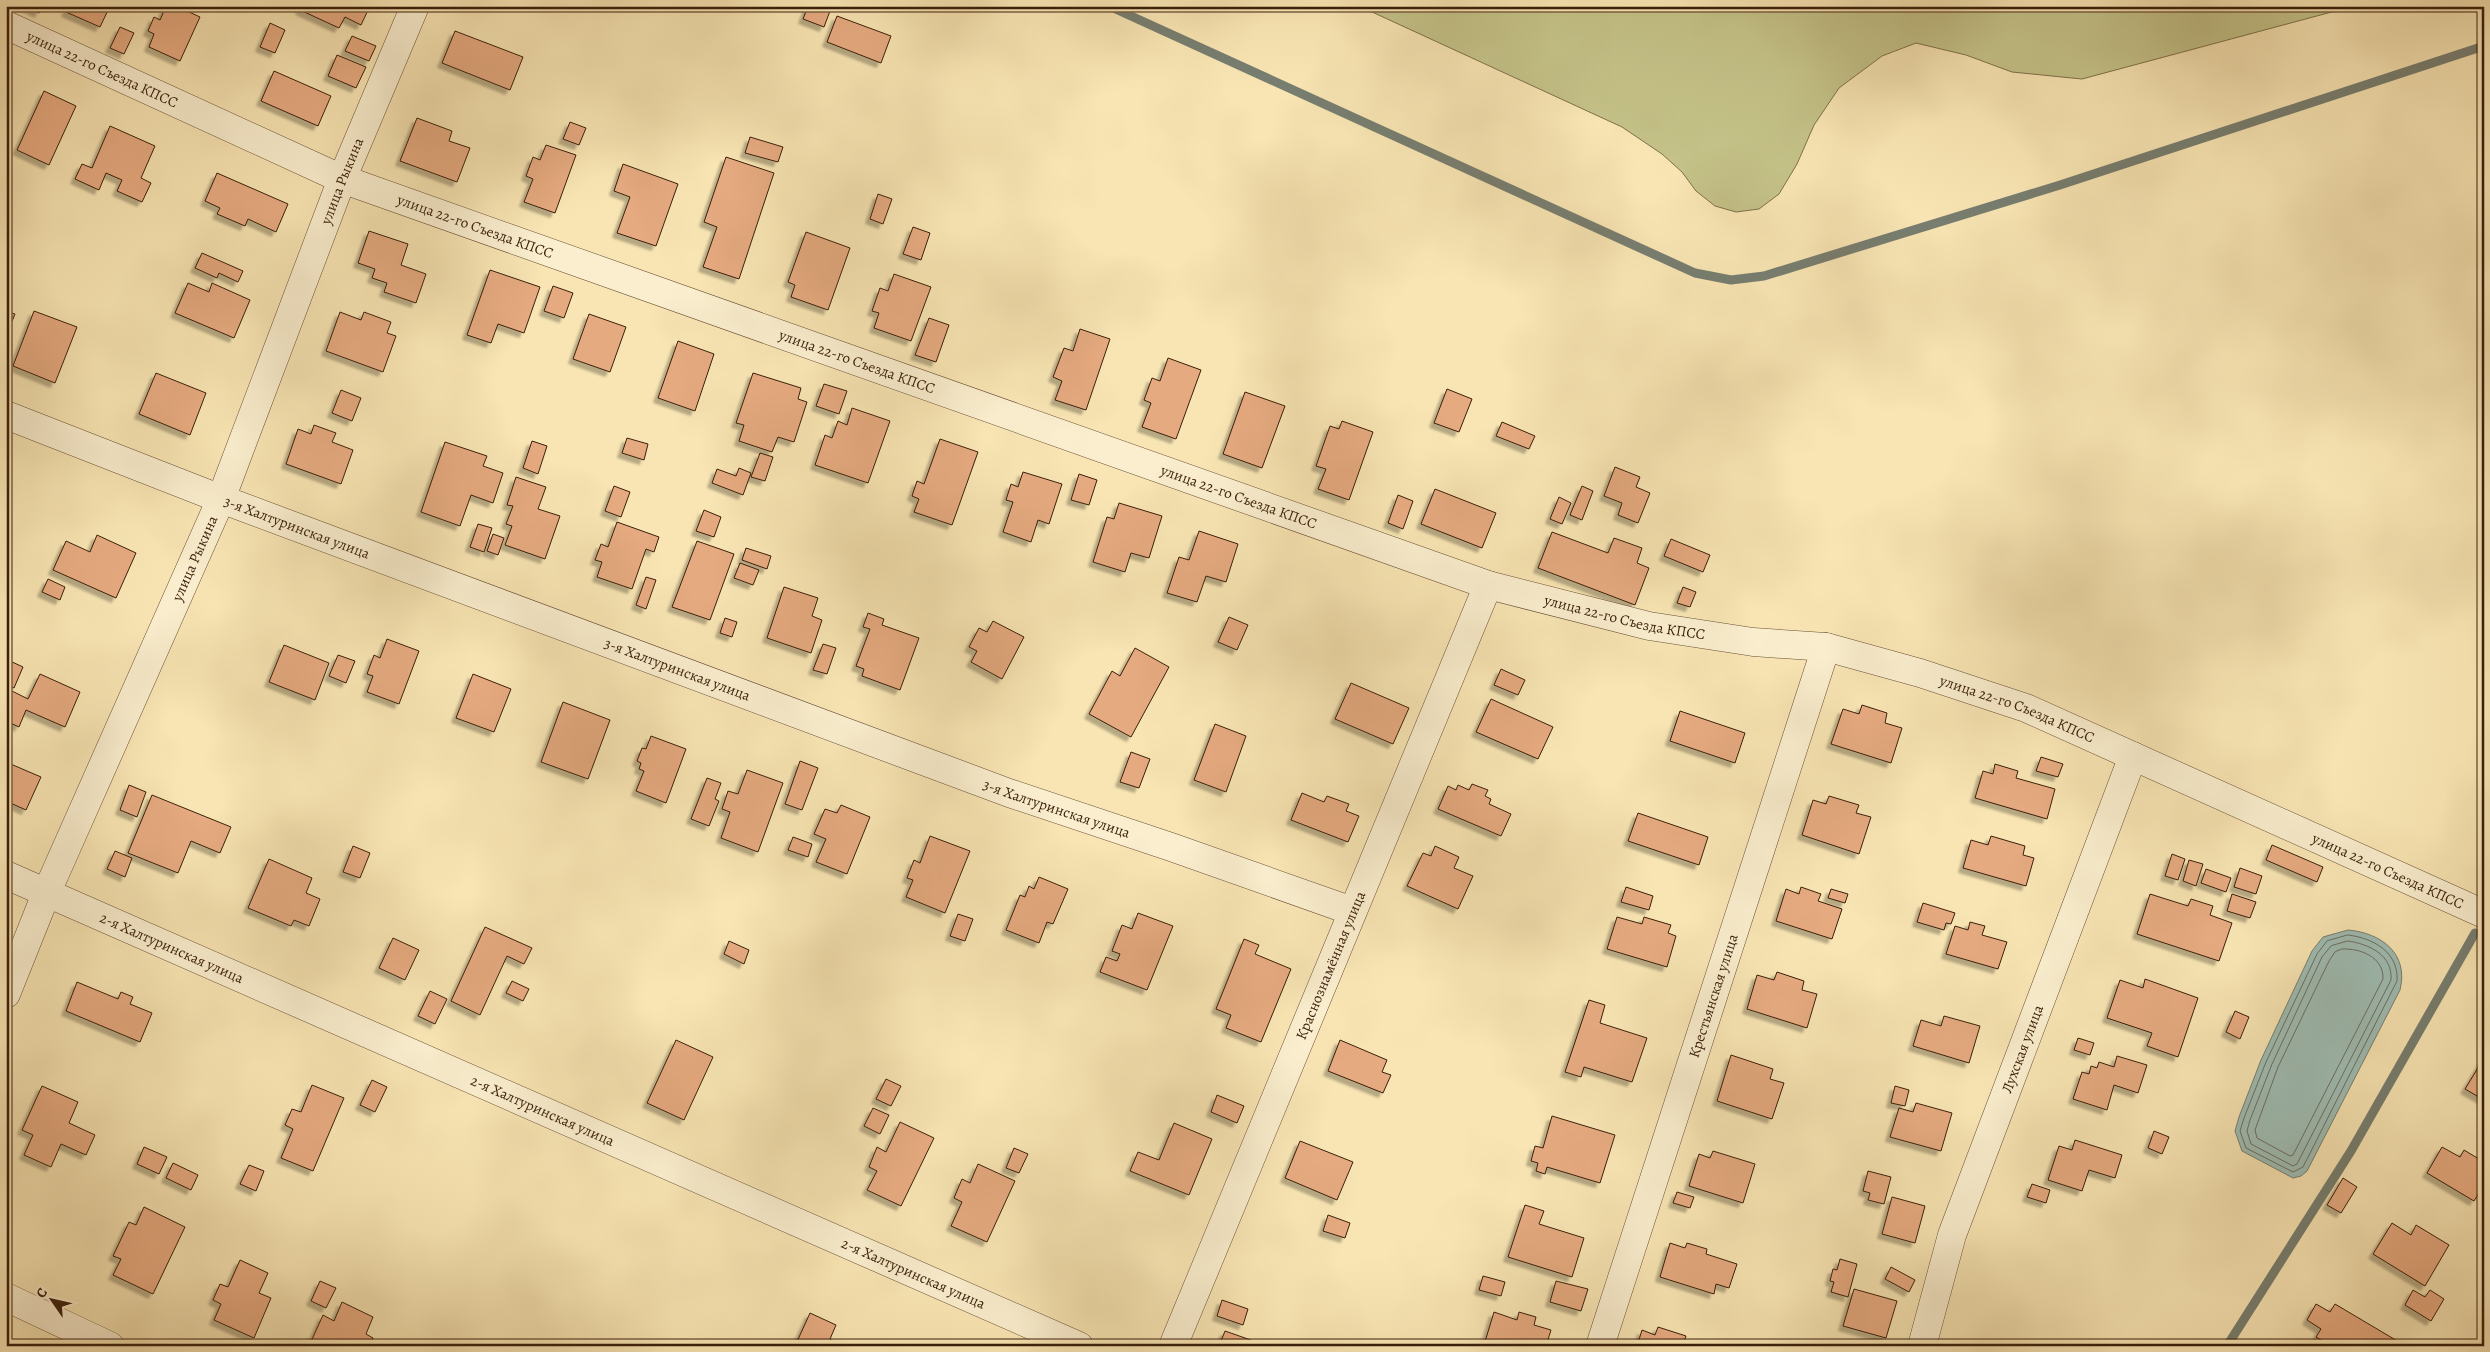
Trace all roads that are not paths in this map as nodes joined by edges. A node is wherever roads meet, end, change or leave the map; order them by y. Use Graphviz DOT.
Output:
graph roads {
  1 [pos="415,6"];
  2 [pos="6,26"];
  3 [pos="342,179"];
  4 [pos="6,414"];
  5 [pos="221,499"];
  6 [pos="1488,585"];
  7 [pos="1826,647"];
  8 [pos="2133,756"];
  9 [pos="6,875"];
  10 [pos="46,894"];
  11 [pos="1352,911"];
  12 [pos="2484,914"];
  13 [pos="6,994"];
  14 [pos="6,1297"];
  15 [pos="110,1346"];
  16 [pos="1079,1346"];
  17 [pos="1172,1346"];
  18 [pos="1600,1346"];
  19 [pos="1922,1346"];
  1 -- 3 [label="street, улица Рыкина"];
  2 -- 3 [label="street, улица 22-го Съезда КПСС"];
  3 -- 5 [label="street, улица Рыкина"];
  3 -- 6 [label="street, улица 22-го Съезда КПСС"];
  4 -- 5 [label="street, 3-я Халтуринская улица"];
  5 -- 10 [label="street, улица Рыкина"];
  5 -- 11 [label="street, 3-я Халтуринская улица"];
  6 -- 7 [label="street, улица 22-го Съезда КПСС"];
  6 -- 11 [label="street, Краснознамённая улица"];
  7 -- 8 [label="street, улица 22-го Съезда КПСС"];
  7 -- 18 [label="street, Крестьянская улица"];
  8 -- 12 [label="street, улица 22-го Съезда КПСС"];
  8 -- 19 [label="street, Лухская улица"];
  9 -- 10 [label="street, 2-я Халтуринская улица"];
  10 -- 13 [label="street, улица Рыкина"];
  10 -- 16 [label="street, 2-я Халтуринская улица"];
  11 -- 17 [label="street, Краснознамённая улица"];
  14 -- 15 [label="street"];
}
